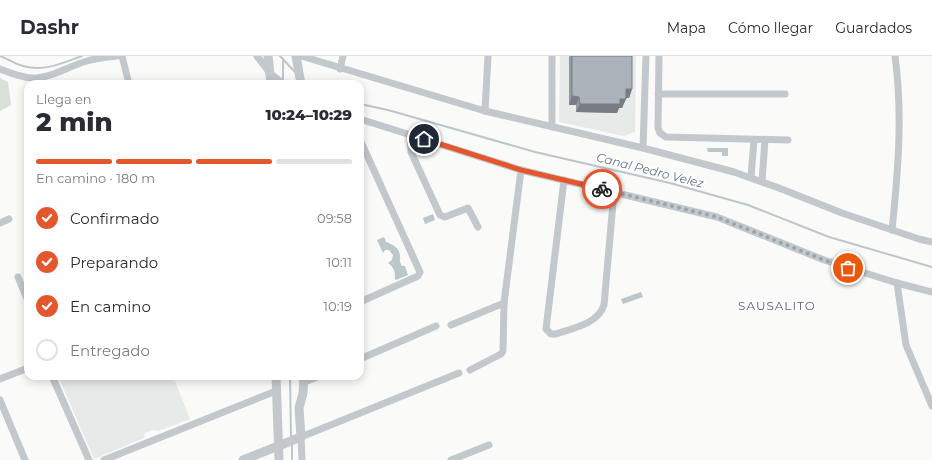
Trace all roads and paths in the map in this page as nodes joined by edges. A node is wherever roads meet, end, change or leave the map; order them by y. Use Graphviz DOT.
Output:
graph roads {
  1 [pos="117,56"];
  2 [pos="122,56"];
  3 [pos="257,56"];
  4 [pos="268,56"];
  5 [pos="296,56"];
  6 [pos="301,56"];
  7 [pos="343,56"];
  8 [pos="488,56"];
  9 [pos="552,56"];
  10 [pos="646,56"];
  11 [pos="659,56"];
  12 [pos="895,56"];
  13 [pos="340,68"];
  14 [pos="0,69"];
  15 [pos="270,73"];
  16 [pos="128,80"];
  17 [pos="276,80"];
  18 [pos="301,80"];
  19 [pos="658,94"];
  20 [pos="785,94"];
  21 [pos="486,111"];
  22 [pos="364,121"];
  23 [pos="552,127"];
  24 [pos="410,134"];
  25 [pos="754,140"];
  26 [pos="765,140"];
  27 [pos="788,140"];
  28 [pos="364,148"];
  29 [pos="643,148"];
  30 [pos="521,170"];
  31 [pos="751,177"];
  32 [pos="564,180"];
  33 [pos="762,181"];
  34 [pos="614,192"];
  35 [pos="9,219"];
  36 [pos="0,223"];
  37 [pos="478,227"];
  38 [pos="892,230"];
  39 [pos="932,242"];
  40 [pos="18,277"];
  41 [pos="896,283"];
  42 [pos="24,291"];
  43 [pos="932,292"];
  44 [pos="364,300"];
  45 [pos="504,303"];
  46 [pos="451,325"];
  47 [pos="436,326"];
  48 [pos="364,357"];
  49 [pos="24,370"];
  50 [pos="470,370"];
  51 [pos="458,373"];
  52 [pos="0,379"];
  53 [pos="54,380"];
  54 [pos="276,380"];
  55 [pos="304,380"];
  56 [pos="276,391"];
  57 [pos="0,400"];
  58 [pos="932,406"];
  59 [pos="290,441"];
  60 [pos="489,445"];
  61 [pos="25,460"];
  62 [pos="89,460"];
  63 [pos="104,460"];
  64 [pos="243,460"];
  65 [pos="278,460"];
  66 [pos="302,460"];
  67 [pos="451,460"];
  1 -- 14 [label="street"];
  2 -- 16 [label="street"];
  3 -- 15 [label="street"];
  4 -- 15 [label="street"];
  5 -- 18 [label="street"];
  6 -- 13 [label="street"];
  7 -- 13 [label="street"];
  8 -- 21 [label="street"];
  9 -- 23 [label="street"];
  10 -- 29 [label="street"];
  11 -- 19 [label="street"];
  12 -- 38 [label="street"];
  13 -- 21 [label="street"];
  15 -- 17 [label="street"];
  19 -- 20 [label="street"];
  19 -- 25 [label="street"];
  21 -- 23 [label="street"];
  22 -- 24 [label="street"];
  23 -- 29 [label="street"];
  24 -- 30 [label="street"];
  24 -- 37 [label="street"];
  25 -- 26 [label="street"];
  25 -- 31 [label="street"];
  26 -- 27 [label="street"];
  26 -- 33 [label="street"];
  28 -- 44 [label="street"];
  29 -- 31 [label="street"];
  30 -- 32 [label="street"];
  30 -- 45 [label="street"];
  31 -- 33 [label="street"];
  32 -- 34 [label="street"];
  32 -- 34 [label="street"];
  33 -- 38 [label="street"];
  34 -- 41 [label="street"];
  35 -- 36 [label="street"];
  38 -- 39 [label="street"];
  40 -- 42 [label="street"];
  41 -- 43 [label="street"];
  41 -- 58 [label="street"];
  45 -- 46 [label="street"];
  45 -- 50 [label="street"];
  47 -- 48 [label="street"];
  49 -- 52 [label="street"];
  51 -- 59 [label="street"];
  53 -- 62 [label="street"];
  54 -- 56 [label="street"];
  55 -- 59 [label="street"];
  56 -- 59 [label="street"];
  56 -- 63 [label="street"];
  57 -- 61 [label="street"];
  59 -- 64 [label="street"];
  59 -- 65 [label="street"];
  59 -- 66 [label="street"];
  60 -- 67 [label="street"];
}
